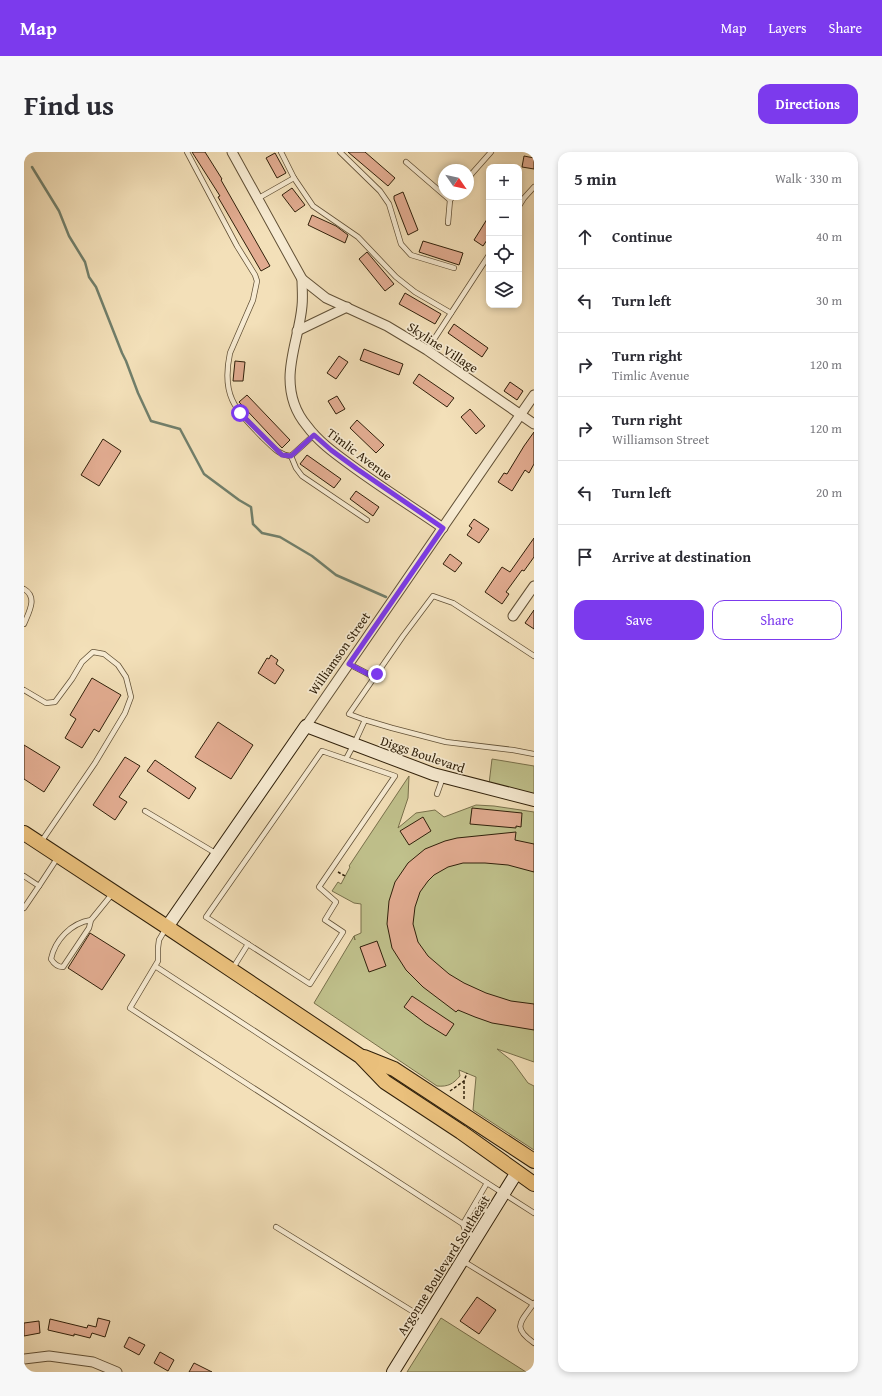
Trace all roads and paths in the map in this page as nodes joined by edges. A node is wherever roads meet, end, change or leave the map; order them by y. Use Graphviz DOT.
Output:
graph roads {
  1 [pos="187,152"];
  2 [pos="232,152"];
  3 [pos="281,152"];
  4 [pos="340,152"];
  5 [pos="491,152"];
  6 [pos="406,162"];
  7 [pos="474,171"];
  8 [pos="294,178"];
  9 [pos="534,187"];
  10 [pos="438,190"];
  11 [pos="257,198"];
  12 [pos="450,200"];
  13 [pos="522,201"];
  14 [pos="448,223"];
  15 [pos="486,260"];
  16 [pos="454,268"];
  17 [pos="302,279"];
  18 [pos="347,307"];
  19 [pos="452,313"];
  20 [pos="298,331"];
  21 [pos="427,350"];
  22 [pos="534,395"];
  23 [pos="520,415"];
  24 [pos="534,424"];
  25 [pos="314,435"];
  26 [pos="291,456"];
  27 [pos="367,520"];
  28 [pos="443,528"];
  29 [pos="534,586"];
  30 [pos="24,589"];
  31 [pos="513,616"];
  32 [pos="24,624"];
  33 [pos="534,656"];
  34 [pos="349,664"];
  35 [pos="374,677"];
  36 [pos="24,690"];
  37 [pos="365,720"];
  38 [pos="306,726"];
  39 [pos="354,744"];
  40 [pos="534,754"];
  41 [pos="346,759"];
  42 [pos="443,777"];
  43 [pos="437,794"];
  44 [pos="534,800"];
  45 [pos="145,811"];
  46 [pos="24,833"];
  47 [pos="40,843"];
  48 [pos="217,854"];
  49 [pos="59,855"];
  50 [pos="24,876"];
  51 [pos="39,886"];
  52 [pos="114,892"];
  53 [pos="24,908"];
  54 [pos="90,920"];
  55 [pos="167,927"];
  56 [pos="248,944"];
  57 [pos="155,966"];
  58 [pos="231,970"];
  59 [pos="360,1056"];
  60 [pos="467,1073"];
  61 [pos="464,1081"];
  62 [pos="446,1094"];
  63 [pos="463,1104"];
  64 [pos="534,1161"];
  65 [pos="517,1172"];
  66 [pos="534,1172"];
  67 [pos="487,1183"];
  68 [pos="534,1184"];
  69 [pos="504,1193"];
  70 [pos="475,1204"];
  71 [pos="534,1213"];
  72 [pos="491,1214"];
  73 [pos="463,1224"];
  74 [pos="276,1227"];
  75 [pos="476,1238"];
  76 [pos="462,1260"];
  77 [pos="534,1303"];
  78 [pos="425,1319"];
  79 [pos="534,1343"];
  80 [pos="24,1359"];
  81 [pos="117,1372"];
  82 [pos="393,1372"];
  1 -- 26 [label="lane"];
  2 -- 11 [label="street, Timlic Avenue"];
  3 -- 8 [label="lane"];
  4 -- 16 [label="lane"];
  5 -- 7 [label="lane"];
  6 -- 10 [label="lane"];
  8 -- 11 [label="lane"];
  8 -- 19 [label="lane"];
  9 -- 13 [label="lane"];
  11 -- 17 [label="street, Timlic Avenue"];
  12 -- 14 [label="lane"];
  15 -- 19 [label="lane"];
  17 -- 18 [label="street, Timlic Avenue"];
  17 -- 20 [label="street, Timlic Avenue"];
  18 -- 20 [label="street"];
  18 -- 21 [label="street, Skyline Village"];
  19 -- 21 [label="lane"];
  20 -- 25 [label="street, Timlic Avenue"];
  21 -- 23 [label="street, Skyline Village"];
  22 -- 23 [label="street, Williamson Street"];
  23 -- 24 [label="street, Skyline Village"];
  23 -- 28 [label="street, Williamson Street"];
  25 -- 26 [label="lane"];
  25 -- 28 [label="street, Timlic Avenue"];
  26 -- 27 [label="lane"];
  28 -- 34 [label="street, Williamson Street"];
  29 -- 31 [label="street"];
  30 -- 32 [label="lane"];
  33 -- 35 [label="lane"];
  34 -- 35 [label="lane"];
  34 -- 38 [label="street, Williamson Street"];
  35 -- 37 [label="lane"];
  36 -- 47 [label="lane"];
  37 -- 39 [label="lane"];
  37 -- 40 [label="lane"];
  38 -- 39 [label="street, Diggs Boulevard"];
  38 -- 48 [label="street, Williamson Street"];
  39 -- 41 [label="lane"];
  39 -- 42 [label="street, Diggs Boulevard"];
  41 -- 56 [label="lane"];
  41 -- 56 [label="lane"];
  42 -- 43 [label="lane"];
  42 -- 44 [label="street, Diggs Boulevard"];
  45 -- 48 [label="lane"];
  46 -- 47 [label="main road"];
  47 -- 49 [label="main road"];
  48 -- 55 [label="street, Williamson Street"];
  49 -- 51 [label="lane"];
  49 -- 52 [label="main road"];
  50 -- 51 [label="lane"];
  51 -- 53 [label="lane"];
  52 -- 54 [label="lane"];
  52 -- 55 [label="main road"];
  54 -- 54 [label="lane"];
  55 -- 57 [label="lane"];
  55 -- 58 [label="main road"];
  56 -- 58 [label="lane"];
  57 -- 67 [label="lane"];
  57 -- 73 [label="lane"];
  58 -- 59 [label="main road"];
  59 -- 64 [label="main road"];
  59 -- 65 [label="main road"];
  60 -- 61 [label="path"];
  61 -- 62 [label="path"];
  61 -- 63 [label="path"];
  65 -- 66 [label="main road"];
  65 -- 68 [label="main road"];
  65 -- 69 [label="street, Argonne Boulevard Southeast"];
  67 -- 69 [label="lane"];
  67 -- 70 [label="lane"];
  69 -- 71 [label="lane"];
  69 -- 72 [label="street, Argonne Boulevard Southeast"];
  70 -- 72 [label="lane"];
  70 -- 73 [label="lane"];
  72 -- 75 [label="street, Argonne Boulevard Southeast"];
  73 -- 75 [label="lane"];
  74 -- 78 [label="lane"];
  75 -- 76 [label="street, Argonne Boulevard Southeast"];
  76 -- 77 [label="lane"];
  76 -- 78 [label="street, Argonne Boulevard Southeast"];
  77 -- 79 [label="lane"];
  78 -- 82 [label="street, Argonne Boulevard Southeast"];
  80 -- 81 [label="street"];
}
